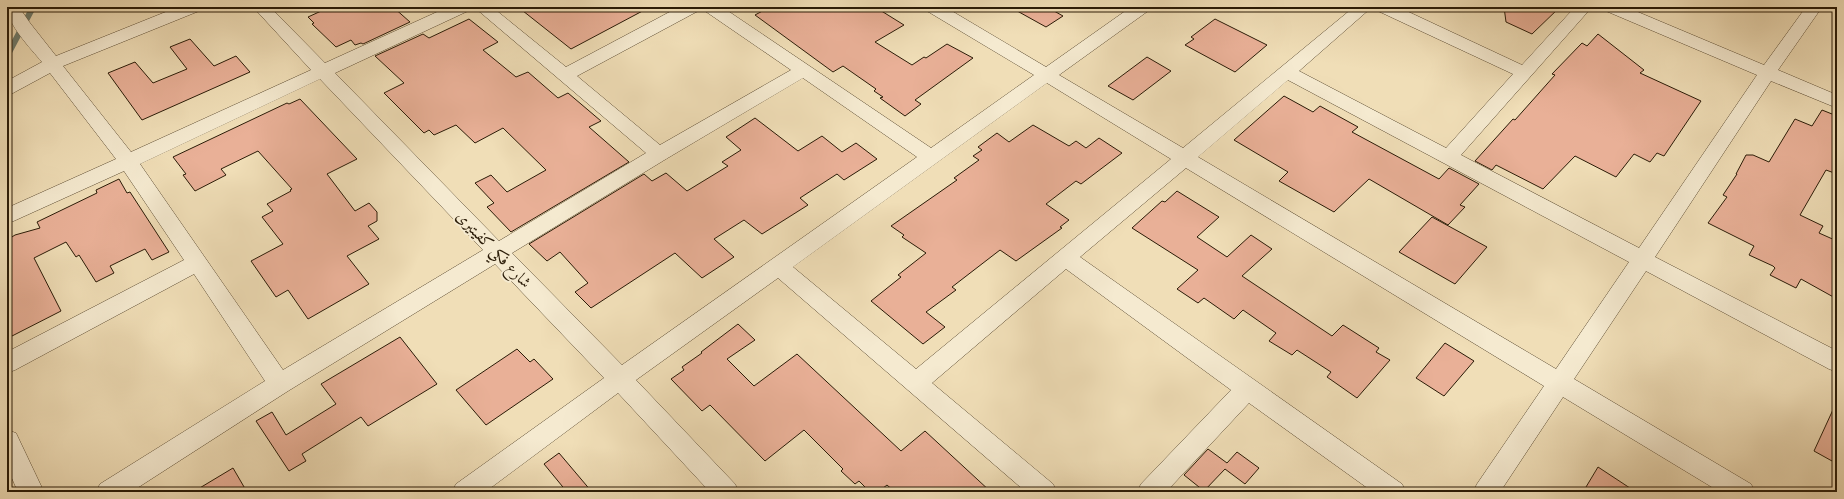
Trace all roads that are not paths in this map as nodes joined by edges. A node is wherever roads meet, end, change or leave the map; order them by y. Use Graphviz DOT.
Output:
graph roads {
  1 [pos="11,7"];
  2 [pos="193,7"];
  3 [pos="261,7"];
  4 [pos="462,7"];
  5 [pos="482,7"];
  6 [pos="692,7"];
  7 [pos="711,7"];
  8 [pos="933,7"];
  9 [pos="1142,7"];
  10 [pos="1364,7"];
  11 [pos="1384,7"];
  12 [pos="1584,7"];
  13 [pos="1612,7"];
  14 [pos="1814,7"];
  15 [pos="52,64"];
  16 [pos="803,70"];
  17 [pos="324,72"];
  18 [pos="1287,72"];
  19 [pos="1768,72"];
  20 [pos="1525,73"];
  21 [pos="565,75"];
  22 [pos="1046,76"];
  23 [pos="7,89"];
  24 [pos="1837,102"];
  25 [pos="659,154"];
  26 [pos="931,157"];
  27 [pos="1184,158"];
  28 [pos="1448,158"];
  29 [pos="128,161"];
  30 [pos="7,217"];
  31 [pos="498,253"];
  32 [pos="1066,258"];
  33 [pos="1642,261"];
  34 [pos="197,263"];
  35 [pos="778,266"];
  36 [pos="1837,362"];
  37 [pos="7,363"];
  38 [pos="620,379"];
  39 [pos="1560,383"];
  40 [pos="280,384"];
  41 [pos="916,384"];
  42 [pos="1247,389"];
  43 [pos="7,441"];
  44 [pos="30,492"];
  45 [pos="109,492"];
  46 [pos="465,492"];
  47 [pos="726,492"];
  48 [pos="1044,492"];
  49 [pos="1150,492"];
  50 [pos="1393,492"];
  51 [pos="1486,492"];
  52 [pos="1742,492"];
  1 -- 15 [label="street"];
  2 -- 15 [label="street"];
  3 -- 17 [label="street, شارع فكي كفيتيرى"];
  4 -- 17 [label="street"];
  5 -- 21 [label="street"];
  6 -- 21 [label="street"];
  7 -- 16 [label="street"];
  8 -- 22 [label="street"];
  9 -- 22 [label="street"];
  10 -- 18 [label="street"];
  11 -- 20 [label="street"];
  12 -- 20 [label="street"];
  13 -- 19 [label="street"];
  14 -- 19 [label="street"];
  15 -- 23 [label="street"];
  15 -- 29 [label="street"];
  16 -- 25 [label="street"];
  16 -- 26 [label="street"];
  17 -- 29 [label="street"];
  17 -- 31 [label="street, شارع فكي كفيتيرى"];
  18 -- 27 [label="street"];
  18 -- 28 [label="street"];
  19 -- 24 [label="street"];
  19 -- 33 [label="street"];
  20 -- 28 [label="street"];
  21 -- 25 [label="street"];
  22 -- 26 [label="street"];
  22 -- 27 [label="street"];
  25 -- 31 [label="street"];
  26 -- 35 [label="street"];
  27 -- 32 [label="street"];
  27 -- 39 [label="street"];
  28 -- 33 [label="street"];
  29 -- 30 [label="street"];
  29 -- 34 [label="street"];
  31 -- 38 [label="street, شارع فكي كفيتيرى"];
  31 -- 40 [label="street"];
  32 -- 41 [label="street"];
  32 -- 42 [label="street"];
  33 -- 36 [label="street"];
  33 -- 39 [label="street"];
  34 -- 37 [label="street"];
  34 -- 40 [label="street"];
  35 -- 38 [label="street"];
  35 -- 41 [label="street"];
  38 -- 46 [label="street"];
  38 -- 47 [label="street, شارع فكي كفيتيرى"];
  39 -- 51 [label="street"];
  39 -- 52 [label="street"];
  40 -- 45 [label="street"];
  41 -- 48 [label="street"];
  42 -- 49 [label="street"];
  42 -- 50 [label="street"];
  43 -- 44 [label="street"];
}
